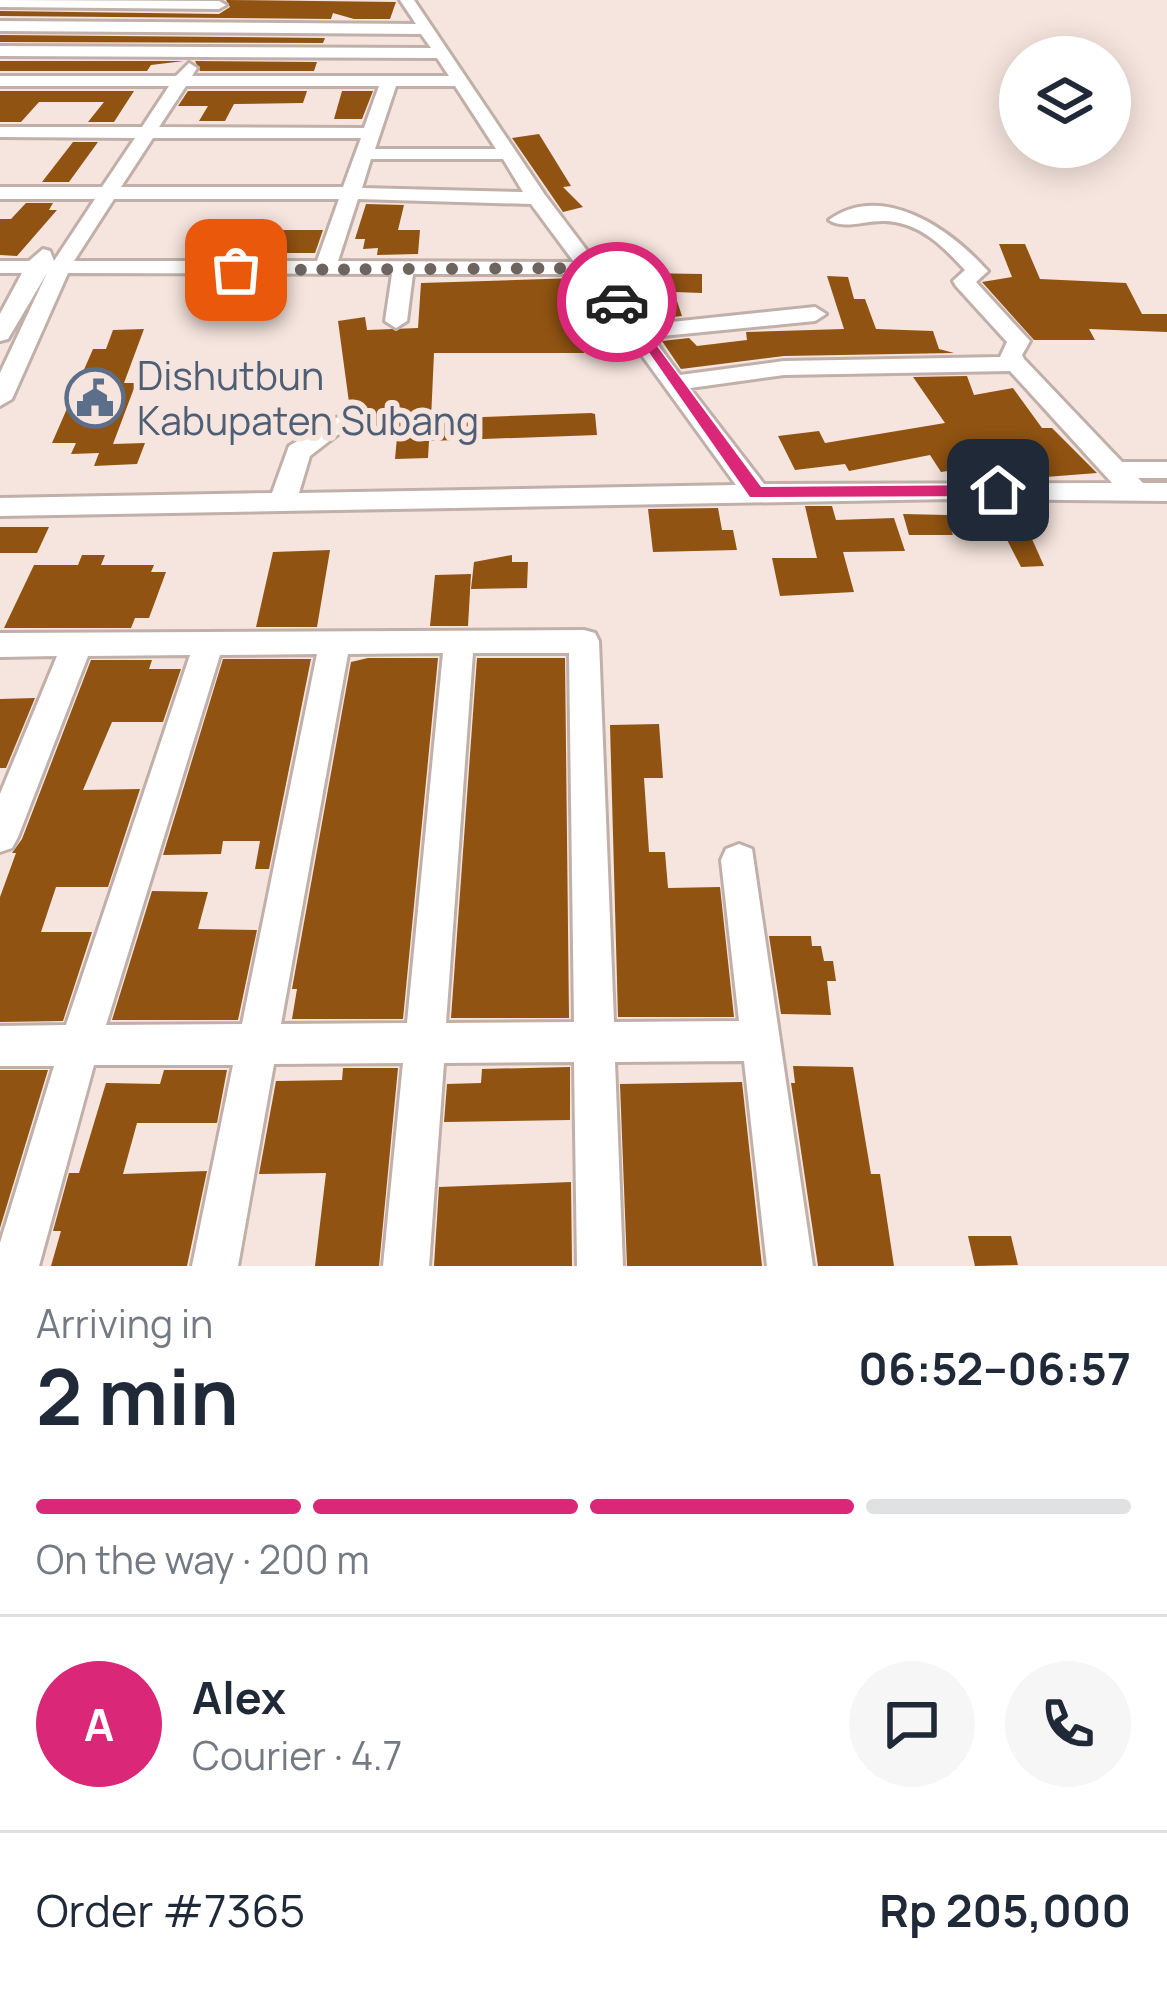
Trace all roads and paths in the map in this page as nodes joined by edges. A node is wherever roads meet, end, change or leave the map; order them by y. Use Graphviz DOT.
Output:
graph roads {
  1 [pos="407,0"];
  2 [pos="6,2"];
  3 [pos="60,2"];
  4 [pos="115,2"];
  5 [pos="168,2"];
  6 [pos="221,3"];
  7 [pos="84,5"];
  8 [pos="0,26"];
  9 [pos="64,26"];
  10 [pos="205,28"];
  11 [pos="344,28"];
  12 [pos="424,28"];
  13 [pos="41,50"];
  14 [pos="0,51"];
  15 [pos="189,53"];
  16 [pos="439,53"];
  17 [pos="333,55"];
  18 [pos="172,81"];
  19 [pos="458,81"];
  20 [pos="320,83"];
  21 [pos="388,84"];
  22 [pos="4,86"];
  23 [pos="0,132"];
  24 [pos="140,132"];
  25 [pos="371,133"];
  26 [pos="364,154"];
  27 [pos="509,154"];
  28 [pos="0,193"];
  29 [pos="99,193"];
  30 [pos="351,193"];
  31 [pos="537,198"];
  32 [pos="839,220"];
  33 [pos="0,267"];
  34 [pos="34,267"];
  35 [pos="60,267"];
  36 [pos="590,268"];
  37 [pos="404,269"];
  38 [pos="324,271"];
  39 [pos="814,314"];
  40 [pos="396,321"];
  41 [pos="640,332"];
  42 [pos="0,334"];
  43 [pos="1016,364"];
  44 [pos="677,382"];
  45 [pos="0,399"];
  46 [pos="338,425"];
  47 [pos="1116,470"];
  48 [pos="1167,470"];
  49 [pos="1136,492"];
  50 [pos="1167,492"];
  51 [pos="756,493"];
  52 [pos="283,502"];
  53 [pos="0,506"];
  54 [pos="334,642"];
  55 [pos="459,642"];
  56 [pos="77,644"];
  57 [pos="209,644"];
  58 [pos="0,645"];
  59 [pos="0,837"];
  60 [pos="739,860"];
  61 [pos="762,1041"];
  62 [pos="594,1042"];
  63 [pos="426,1043"];
  64 [pos="255,1044"];
  65 [pos="80,1045"];
  66 [pos="0,1046"];
  67 [pos="16,1266"];
  68 [pos="215,1266"];
  69 [pos="406,1266"];
  70 [pos="600,1266"];
  71 [pos="790,1266"];
  1 -- 12 [label="street"];
  2 -- 3 [label="street"];
  3 -- 7 [label="street"];
  4 -- 5 [label="street"];
  4 -- 7 [label="street"];
  5 -- 6 [label="street"];
  6 -- 10 [label="street"];
  7 -- 9 [label="street"];
  8 -- 9 [label="street"];
  9 -- 10 [label="street"];
  9 -- 13 [label="street"];
  10 -- 11 [label="street"];
  10 -- 15 [label="street"];
  11 -- 12 [label="street"];
  11 -- 17 [label="street"];
  12 -- 16 [label="street"];
  13 -- 14 [label="street"];
  13 -- 15 [label="street"];
  13 -- 22 [label="street"];
  15 -- 17 [label="street"];
  15 -- 18 [label="street"];
  16 -- 17 [label="street"];
  16 -- 19 [label="street"];
  17 -- 20 [label="street"];
  18 -- 20 [label="street"];
  18 -- 22 [label="street"];
  18 -- 24 [label="street"];
  19 -- 21 [label="street"];
  19 -- 27 [label="street"];
  20 -- 21 [label="street"];
  21 -- 25 [label="street"];
  23 -- 24 [label="street"];
  24 -- 25 [label="street"];
  24 -- 29 [label="street"];
  25 -- 26 [label="street"];
  26 -- 27 [label="street"];
  26 -- 30 [label="street"];
  27 -- 31 [label="street"];
  28 -- 29 [label="street"];
  29 -- 30 [label="street"];
  29 -- 34 [label="street"];
  29 -- 35 [label="street"];
  30 -- 31 [label="street"];
  30 -- 38 [label="street"];
  31 -- 36 [label="street"];
  32 -- 43 [label="street"];
  33 -- 34 [label="street"];
  34 -- 35 [label="street"];
  34 -- 42 [label="street"];
  35 -- 38 [label="street"];
  35 -- 45 [label="street"];
  36 -- 37 [label="street"];
  36 -- 41 [label="street"];
  37 -- 38 [label="street"];
  37 -- 40 [label="street"];
  39 -- 41 [label="street"];
  41 -- 44 [label="street"];
  43 -- 44 [label="street"];
  43 -- 47 [label="street"];
  44 -- 51 [label="street"];
  46 -- 52 [label="street"];
  47 -- 48 [label="street"];
  47 -- 49 [label="street"];
  49 -- 50 [label="street"];
  49 -- 51 [label="street"];
  51 -- 52 [label="street"];
  52 -- 53 [label="street"];
  54 -- 55 [label="street"];
  54 -- 57 [label="street"];
  54 -- 64 [label="street"];
  55 -- 62 [label="street"];
  55 -- 63 [label="street"];
  56 -- 57 [label="street"];
  56 -- 58 [label="street"];
  56 -- 59 [label="street"];
  57 -- 65 [label="street"];
  60 -- 61 [label="street"];
  61 -- 62 [label="street"];
  61 -- 71 [label="street"];
  62 -- 63 [label="street"];
  62 -- 70 [label="street"];
  63 -- 64 [label="street"];
  63 -- 69 [label="street"];
  64 -- 65 [label="street"];
  64 -- 68 [label="street"];
  65 -- 66 [label="street"];
  65 -- 67 [label="street"];
}
